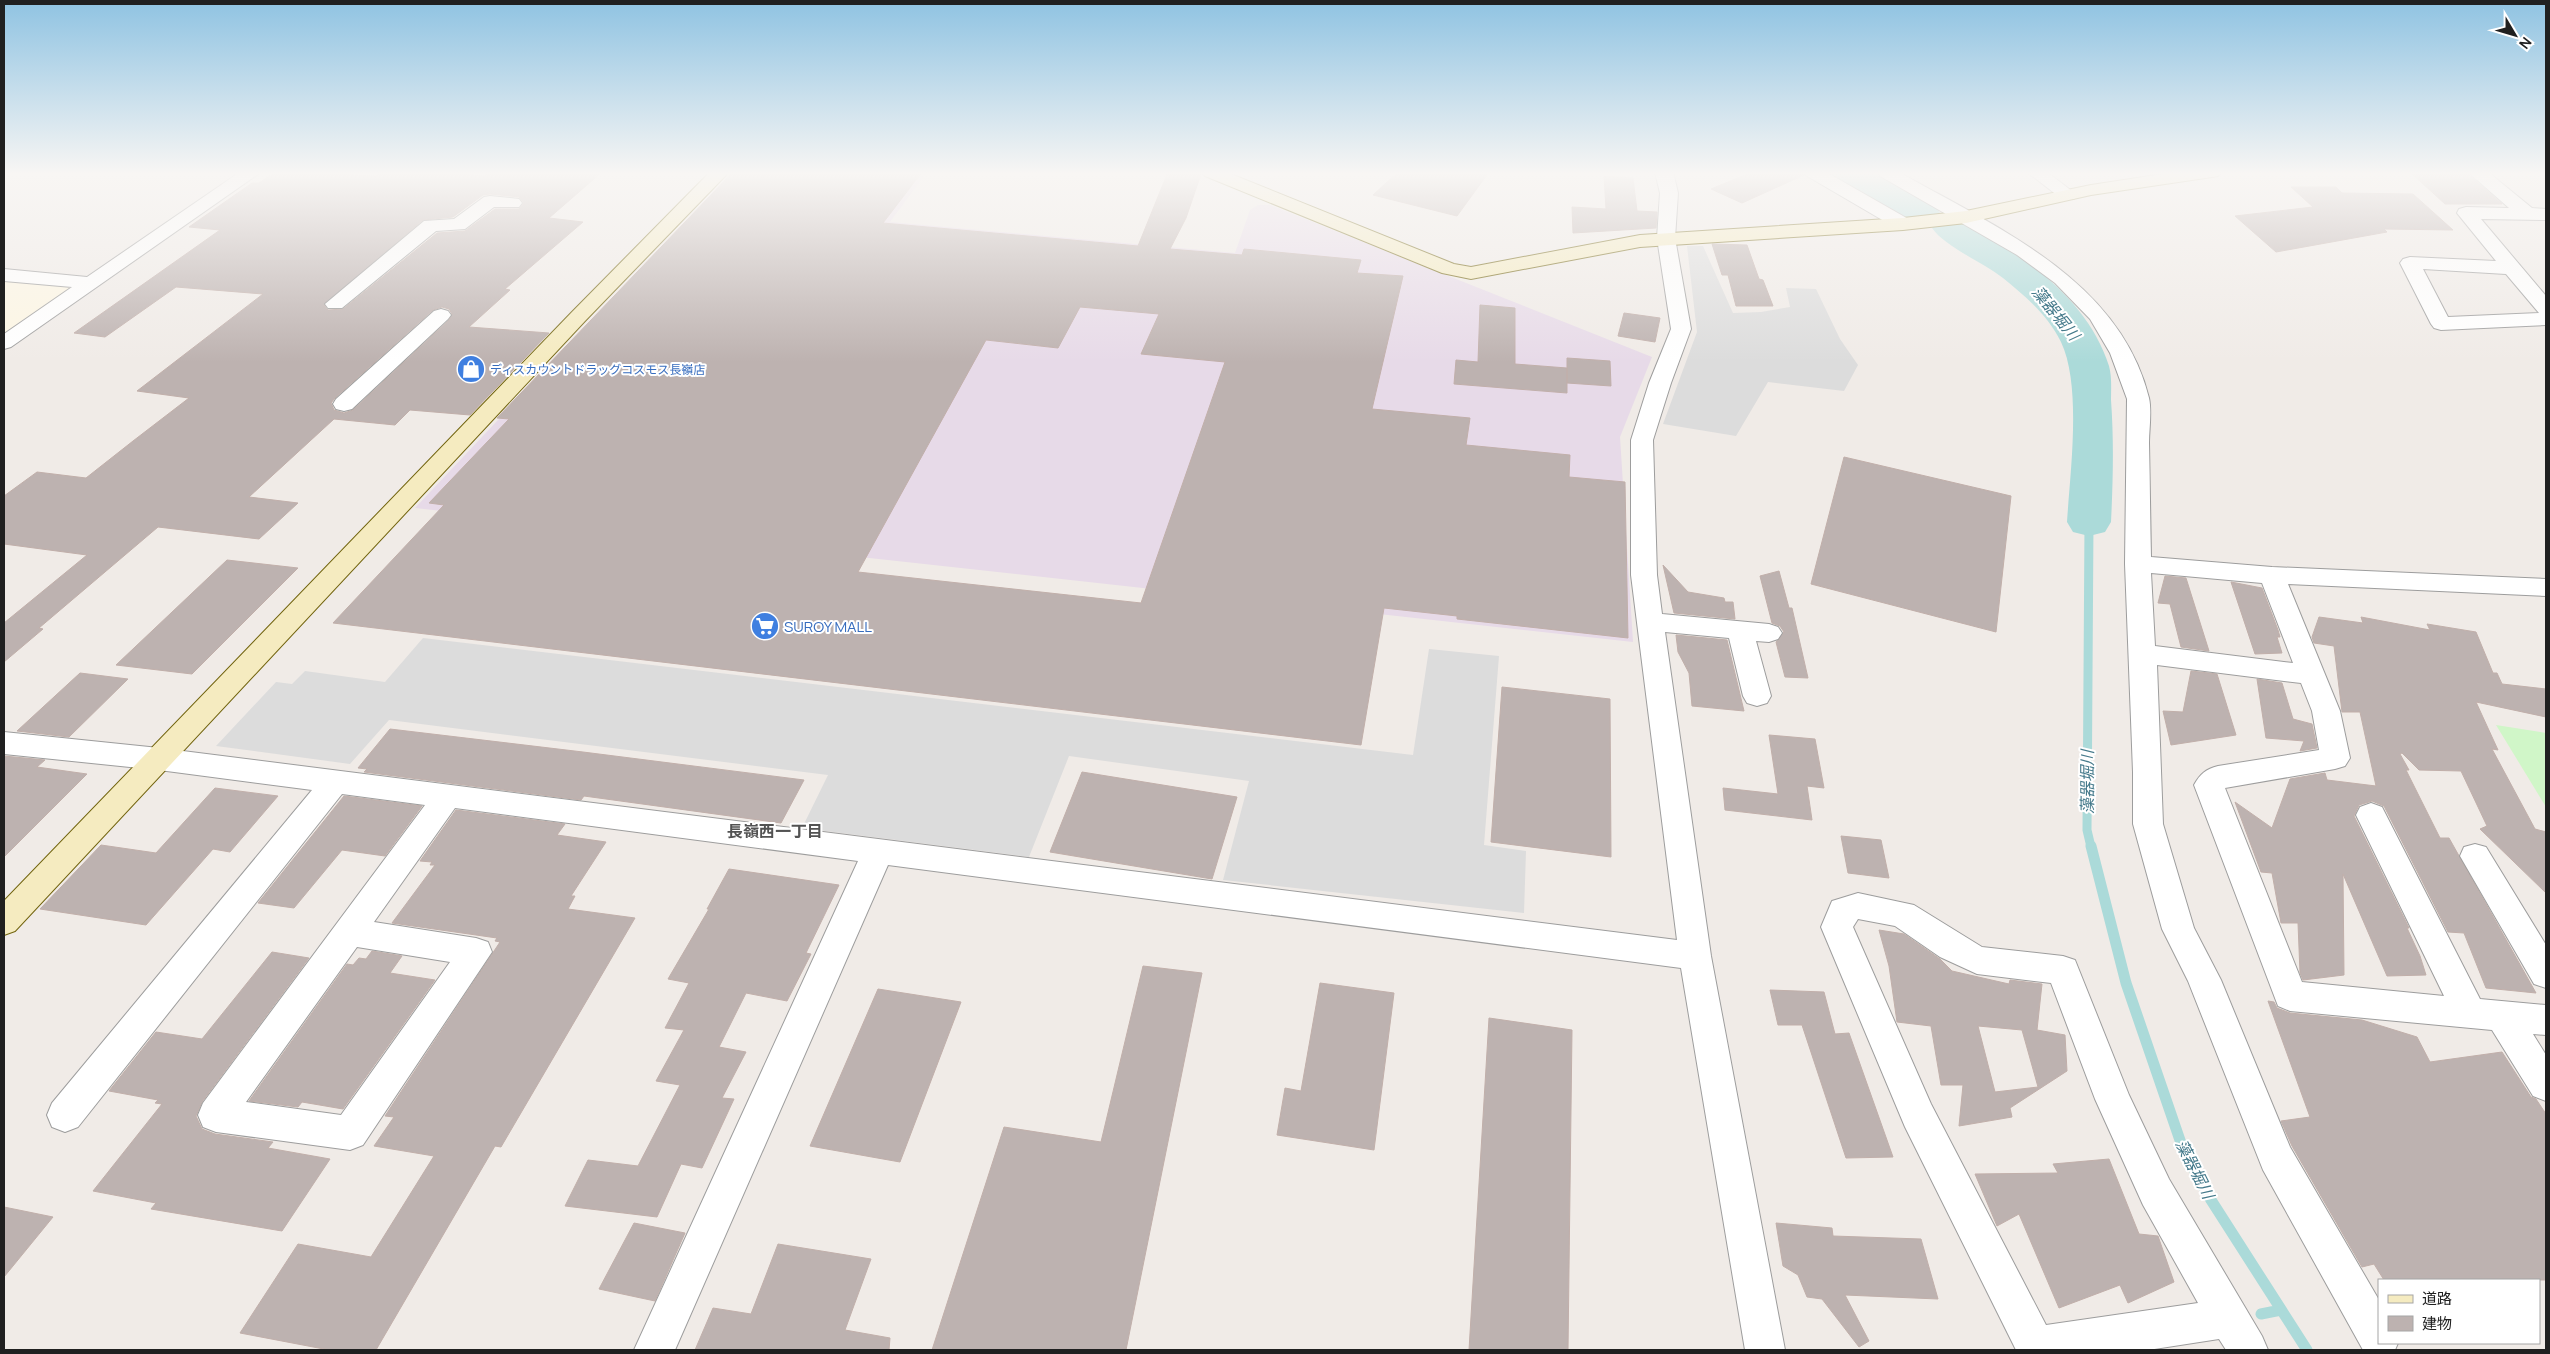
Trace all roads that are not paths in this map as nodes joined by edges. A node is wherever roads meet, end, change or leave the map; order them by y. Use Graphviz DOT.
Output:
graph roads {
  1 [pos="161,235"];
  2 [pos="419,235"];
  3 [pos="658,235"];
  4 [pos="1367,235"];
  5 [pos="1714,235"];
  6 [pos="1997,235"];
  7 [pos="2485,235"];
  8 [pos="1666,238"];
  9 [pos="2512,268"];
  10 [pos="4,275"];
  11 [pos="92,283"];
  12 [pos="335,304"];
  13 [pos="2546,309"];
  14 [pos="441,315"];
  15 [pos="2546,319"];
  16 [pos="4,343"];
  17 [pos="344,404"];
  18 [pos="2138,564"];
  19 [pos="2272,575"];
  20 [pos="2546,587"];
  21 [pos="1650,622"];
  22 [pos="1740,630"];
  23 [pos="1769,633"];
  24 [pos="2142,654"];
  25 [pos="2312,675"];
  26 [pos="1758,696"];
  27 [pos="4,743"];
  28 [pos="158,759"];
  29 [pos="335,782"];
  30 [pos="448,796"];
  31 [pos="2370,816"];
  32 [pos="879,850"];
  33 [pos="2475,856"];
  34 [pos="4,922"];
  35 [pos="350,932"];
  36 [pos="1695,956"];
  37 [pos="2546,974"];
  38 [pos="2470,1013"];
  39 [pos="2503,1017"];
  40 [pos="2546,1020"];
  41 [pos="2546,1084"];
  42 [pos="65,1115"];
  43 [pos="2239,1334"];
  44 [pos="2378,1337"];
  45 [pos="2036,1349"];
  46 [pos="654,1350"];
  47 [pos="1765,1350"];
  1 -- 11 [label="street"];
  2 -- 12 [label="street"];
  3 -- 28 [label="street"];
  4 -- 8 [label="street"];
  5 -- 8 [label="street"];
  6 -- 18 [label="street"];
  7 -- 9 [label="street"];
  8 -- 21 [label="street"];
  9 -- 13 [label="street"];
  9 -- 15 [label="street"];
  10 -- 11 [label="street"];
  11 -- 16 [label="street"];
  14 -- 17 [label="street"];
  18 -- 19 [label="street"];
  18 -- 24 [label="street"];
  19 -- 20 [label="street"];
  19 -- 25 [label="street"];
  21 -- 22 [label="street"];
  21 -- 36 [label="street"];
  22 -- 23 [label="street"];
  22 -- 26 [label="street"];
  24 -- 25 [label="street"];
  24 -- 44 [label="street"];
  25 -- 38 [label="street"];
  27 -- 28 [label="street"];
  28 -- 29 [label="street"];
  28 -- 34 [label="street"];
  29 -- 30 [label="street"];
  29 -- 42 [label="street"];
  30 -- 32 [label="street"];
  30 -- 35 [label="street"];
  31 -- 38 [label="street"];
  32 -- 36 [label="street"];
  32 -- 46 [label="street"];
  33 -- 37 [label="street"];
  35 -- 35 [label="street"];
  36 -- 47 [label="street"];
  38 -- 39 [label="street"];
  39 -- 40 [label="street"];
  39 -- 41 [label="street"];
  43 -- 45 [label="street"];
  43 -- 45 [label="street"];
}
